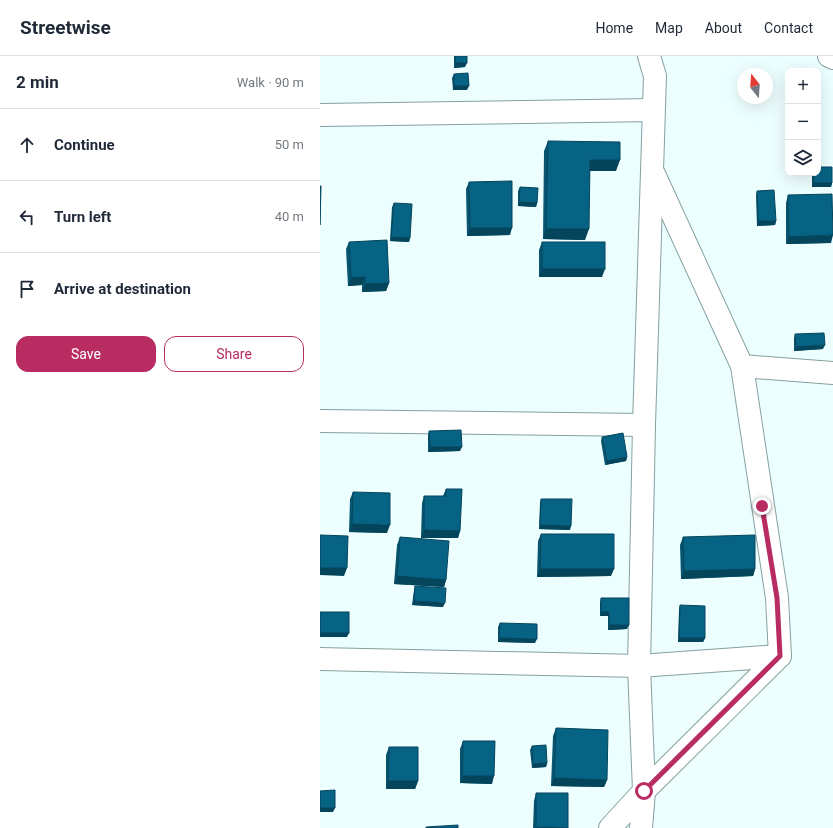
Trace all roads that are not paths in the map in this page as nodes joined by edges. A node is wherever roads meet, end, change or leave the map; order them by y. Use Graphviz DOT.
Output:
graph roads {
  1 [pos="649,56"];
  2 [pos="829,56"];
  3 [pos="833,58"];
  4 [pos="653,110"];
  5 [pos="320,115"];
  6 [pos="652,169"];
  7 [pos="742,366"];
  8 [pos="833,373"];
  9 [pos="320,421"];
  10 [pos="644,425"];
  11 [pos="780,656"];
  12 [pos="320,659"];
  13 [pos="639,666"];
  14 [pos="644,791"];
  15 [pos="610,828"];
  16 [pos="641,828"];
  1 -- 4 [label="street"];
  2 -- 3 [label="street"];
  4 -- 5 [label="street"];
  4 -- 6 [label="street"];
  6 -- 7 [label="street"];
  6 -- 10 [label="street"];
  7 -- 8 [label="street"];
  7 -- 11 [label="street"];
  9 -- 10 [label="street"];
  10 -- 13 [label="street"];
  11 -- 13 [label="street"];
  11 -- 14 [label="street"];
  12 -- 13 [label="street"];
  13 -- 14 [label="street"];
  14 -- 15 [label="street"];
  14 -- 16 [label="street"];
}
